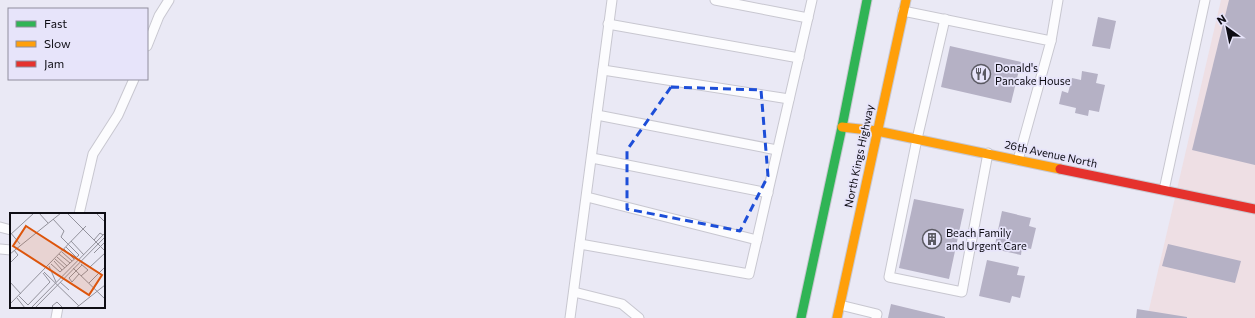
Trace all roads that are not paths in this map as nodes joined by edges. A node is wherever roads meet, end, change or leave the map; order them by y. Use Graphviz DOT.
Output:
graph roads {
  1 [pos="169,0"];
  2 [pos="612,0"];
  3 [pos="715,0"];
  4 [pos="812,0"];
  5 [pos="867,0"];
  6 [pos="906,0"];
  7 [pos="1058,0"];
  8 [pos="1205,0"];
  9 [pos="904,10"];
  10 [pos="808,18"];
  11 [pos="945,19"];
  12 [pos="608,24"];
  13 [pos="1051,41"];
  14 [pos="148,44"];
  15 [pos="799,58"];
  16 [pos="603,70"];
  17 [pos="134,80"];
  18 [pos="789,99"];
  19 [pos="597,115"];
  20 [pos="842,127"];
  21 [pos="877,131"];
  22 [pos="917,139"];
  23 [pos="777,150"];
  24 [pos="988,153"];
  25 [pos="592,158"];
  26 [pos="1018,160"];
  27 [pos="1164,190"];
  28 [pos="768,193"];
  29 [pos="587,197"];
  30 [pos="1255,209"];
  31 [pos="79,213"];
  32 [pos="0,227"];
  33 [pos="10,230"];
  34 [pos="757,240"];
  35 [pos="580,244"];
  36 [pos="0,249"];
  37 [pos="10,250"];
  38 [pos="574,292"];
  39 [pos="840,305"];
  40 [pos="58,308"];
  41 [pos="56,318"];
  42 [pos="570,318"];
  43 [pos="639,318"];
  44 [pos="801,318"];
  45 [pos="837,318"];
  46 [pos="876,318"];
  1 -- 14 [label="lane"];
  2 -- 12 [label="lane"];
  3 -- 10 [label="lane"];
  4 -- 10 [label="lane"];
  5 -- 20 [label="main road, North Kings Highway"];
  6 -- 9 [label="main road, North Kings Highway"];
  7 -- 13 [label="lane"];
  8 -- 27 [label="lane"];
  9 -- 11 [label="lane"];
  9 -- 21 [label="main road, North Kings Highway"];
  10 -- 15 [label="lane"];
  11 -- 13 [label="lane"];
  11 -- 22 [label="lane"];
  12 -- 15 [label="lane"];
  12 -- 16 [label="lane"];
  13 -- 26 [label="lane"];
  15 -- 18 [label="lane"];
  16 -- 18 [label="lane"];
  16 -- 19 [label="lane"];
  17 -- 31 [label="lane"];
  18 -- 23 [label="lane"];
  19 -- 23 [label="lane"];
  19 -- 25 [label="lane"];
  20 -- 21 [label="main road, 26th Avenue North"];
  20 -- 44 [label="main road, North Kings Highway"];
  21 -- 22 [label="main road, 26th Avenue North"];
  21 -- 39 [label="main road, North Kings Highway"];
  22 -- 24 [label="main road, 26th Avenue North"];
  22 -- 24 [label="lane"];
  23 -- 28 [label="lane"];
  24 -- 26 [label="main road, 26th Avenue North"];
  25 -- 28 [label="lane"];
  25 -- 29 [label="lane"];
  26 -- 27 [label="main road, 26th Avenue North"];
  27 -- 30 [label="main road, 26th Avenue North"];
  28 -- 34 [label="lane"];
  29 -- 34 [label="lane"];
  29 -- 35 [label="lane"];
  32 -- 33 [label="lane"];
  34 -- 35 [label="lane"];
  35 -- 38 [label="lane"];
  36 -- 37 [label="lane"];
  38 -- 42 [label="lane"];
  38 -- 43 [label="lane"];
  39 -- 45 [label="main road, North Kings Highway"];
  39 -- 46 [label="lane"];
  40 -- 41 [label="lane"];
}
